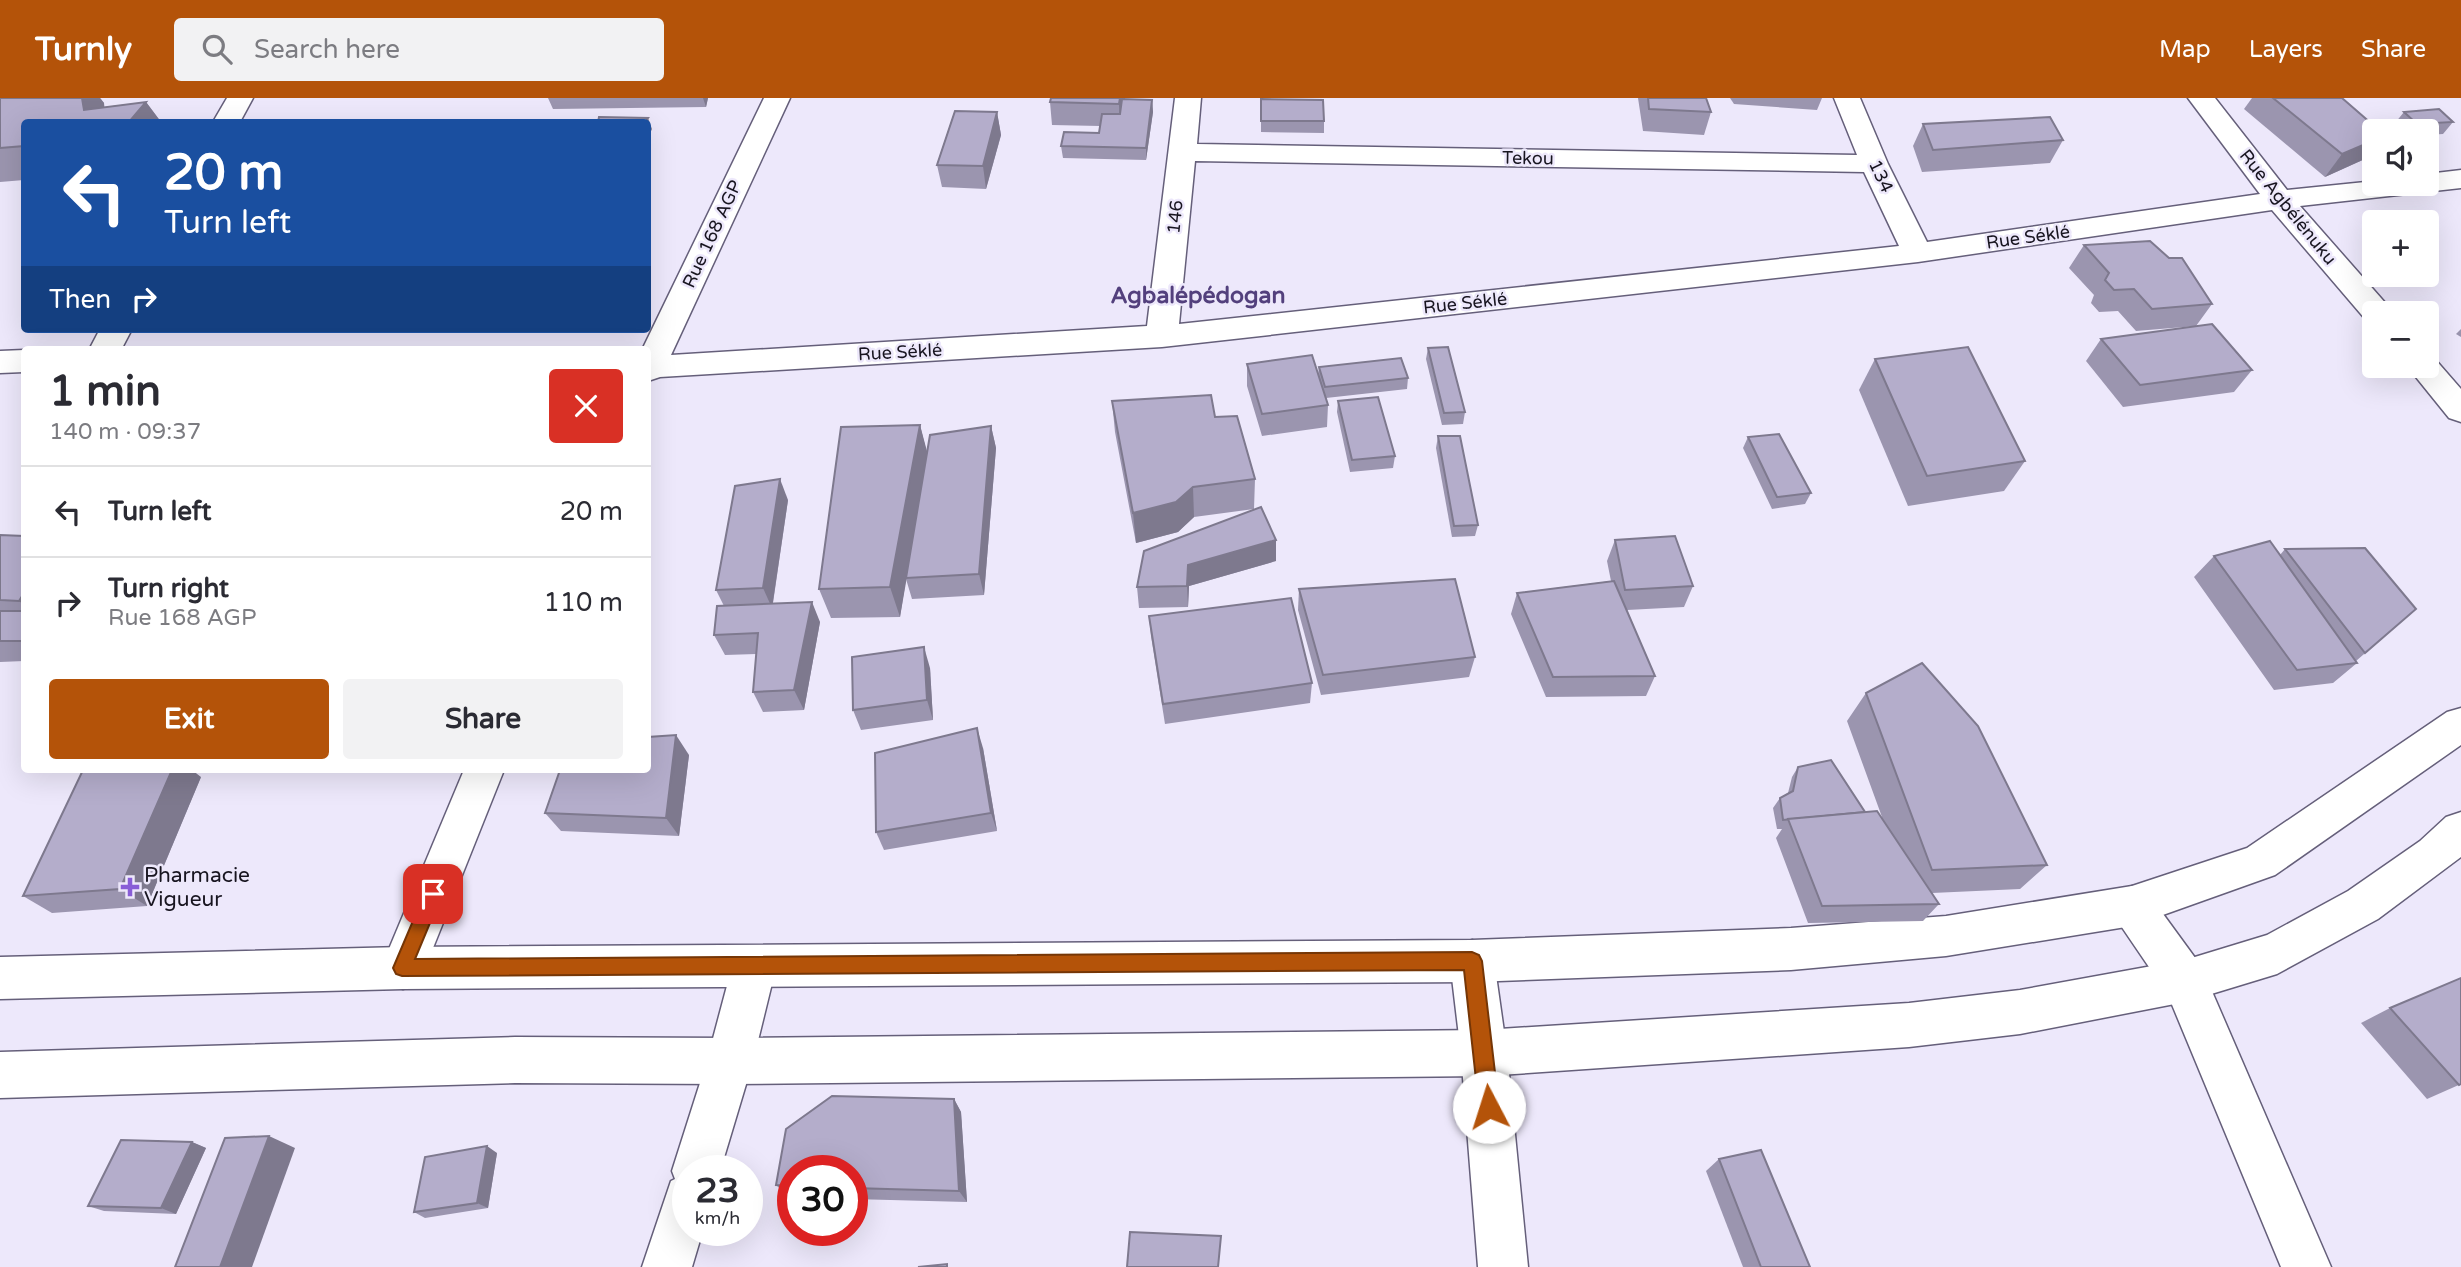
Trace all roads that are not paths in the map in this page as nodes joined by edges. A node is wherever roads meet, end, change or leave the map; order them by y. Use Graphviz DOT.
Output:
graph roads {
  1 [pos="240,98"];
  2 [pos="776,98"];
  3 [pos="1188,98"];
  4 [pos="1847,98"];
  5 [pos="2201,98"];
  6 [pos="229,119"];
  7 [pos="1183,152"];
  8 [pos="1874,164"];
  9 [pos="2461,179"];
  10 [pos="2439,182"];
  11 [pos="2362,191"];
  12 [pos="2279,200"];
  13 [pos="1918,253"];
  14 [pos="2367,301"];
  15 [pos="1162,336"];
  16 [pos="0,362"];
  17 [pos="21,362"];
  18 [pos="651,362"];
  19 [pos="651,368"];
  20 [pos="2433,378"];
  21 [pos="2461,410"];
  22 [pos="2461,724"];
  23 [pos="483,773"];
  24 [pos="2461,830"];
  25 [pos="2132,906"];
  26 [pos="1472,961"];
  27 [pos="754,967"];
  28 [pos="402,968"];
  29 [pos="0,978"];
  30 [pos="2185,981"];
  31 [pos="1484,1054"];
  32 [pos="730,1061"];
  33 [pos="0,1075"];
  34 [pos="701,1155"];
  35 [pos="673,1246"];
  36 [pos="667,1267"];
  37 [pos="1503,1267"];
  38 [pos="2306,1267"];
  1 -- 6 [label="street"];
  2 -- 18 [label="street, Rue 168 AGP"];
  3 -- 7 [label="street, 146"];
  4 -- 8 [label="street, 134"];
  5 -- 12 [label="street, Rue Agbélénuku"];
  7 -- 8 [label="street, Tekou"];
  7 -- 15 [label="street, 146"];
  8 -- 13 [label="street, 134"];
  9 -- 10 [label="street"];
  11 -- 12 [label="street, Rue Séklé"];
  12 -- 13 [label="street, Rue Séklé"];
  12 -- 14 [label="street, Rue Agbélénuku"];
  13 -- 15 [label="street, Rue Séklé"];
  15 -- 19 [label="street, Rue Séklé"];
  16 -- 17 [label="street"];
  20 -- 21 [label="street"];
  22 -- 25 [label="street"];
  23 -- 28 [label="street"];
  24 -- 30 [label="street"];
  25 -- 26 [label="street"];
  25 -- 30 [label="street"];
  26 -- 27 [label="street"];
  26 -- 31 [label="street"];
  27 -- 28 [label="street"];
  27 -- 32 [label="street"];
  28 -- 29 [label="street"];
  30 -- 31 [label="street"];
  30 -- 38 [label="street"];
  31 -- 32 [label="street"];
  31 -- 37 [label="street"];
  32 -- 33 [label="street"];
  32 -- 34 [label="street"];
  35 -- 36 [label="street"];
}
